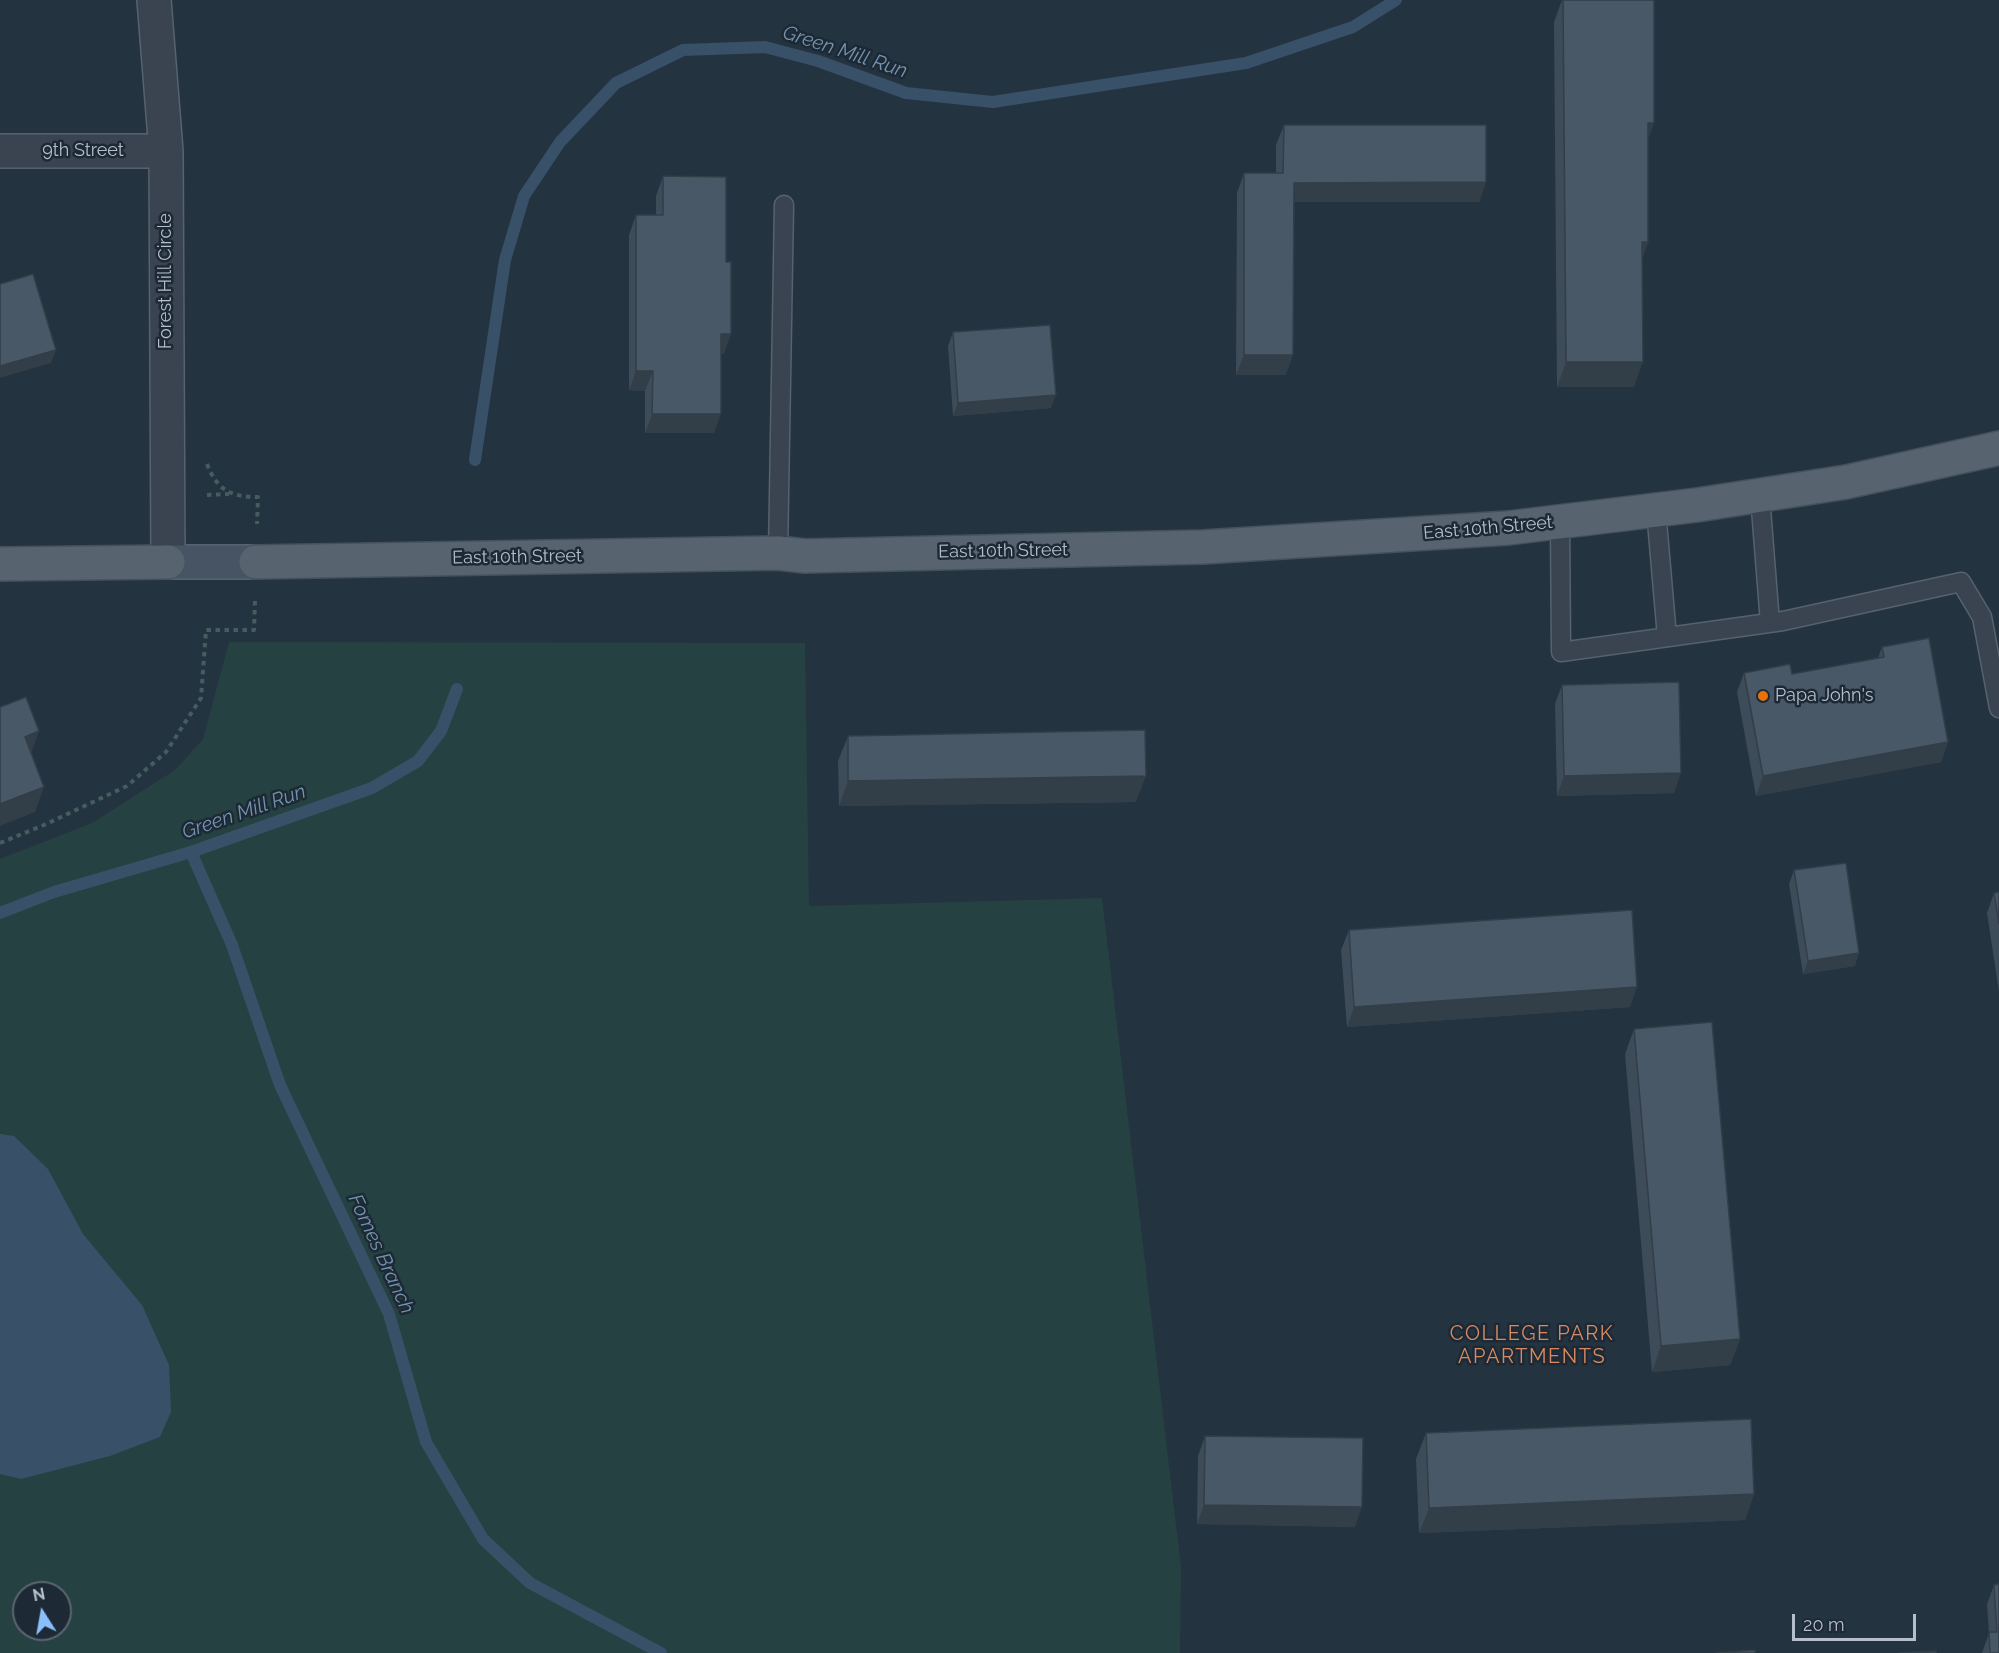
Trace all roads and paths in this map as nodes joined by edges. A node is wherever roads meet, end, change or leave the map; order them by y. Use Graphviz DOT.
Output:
graph roads {
  1 [pos="154,0"];
  2 [pos="0,151"];
  3 [pos="166,151"];
  4 [pos="784,205"];
  5 [pos="1999,448"];
  6 [pos="1760,496"];
  7 [pos="1656,510"];
  8 [pos="1560,522"];
  9 [pos="778,553"];
  10 [pos="168,562"];
  11 [pos="0,564"];
  12 [pos="1770,623"];
  13 [pos="254,630"];
  14 [pos="1667,637"];
  15 [pos="1999,708"];
  16 [pos="0,843"];
  1 -- 3 [label="street, Forest Hill Circle"];
  2 -- 3 [label="street, 9th Street"];
  3 -- 10 [label="street, Forest Hill Circle"];
  4 -- 9 [label="lane"];
  5 -- 6 [label="main road, East 10th Street"];
  6 -- 7 [label="main road, East 10th Street"];
  6 -- 12 [label="lane"];
  7 -- 8 [label="main road, East 10th Street"];
  7 -- 14 [label="lane"];
  8 -- 9 [label="main road, East 10th Street"];
  8 -- 14 [label="lane"];
  9 -- 10 [label="main road, East 10th Street"];
  10 -- 11 [label="main road, East 10th Street"];
  12 -- 14 [label="lane"];
  12 -- 15 [label="lane"];
  13 -- 16 [label="path"];
}
